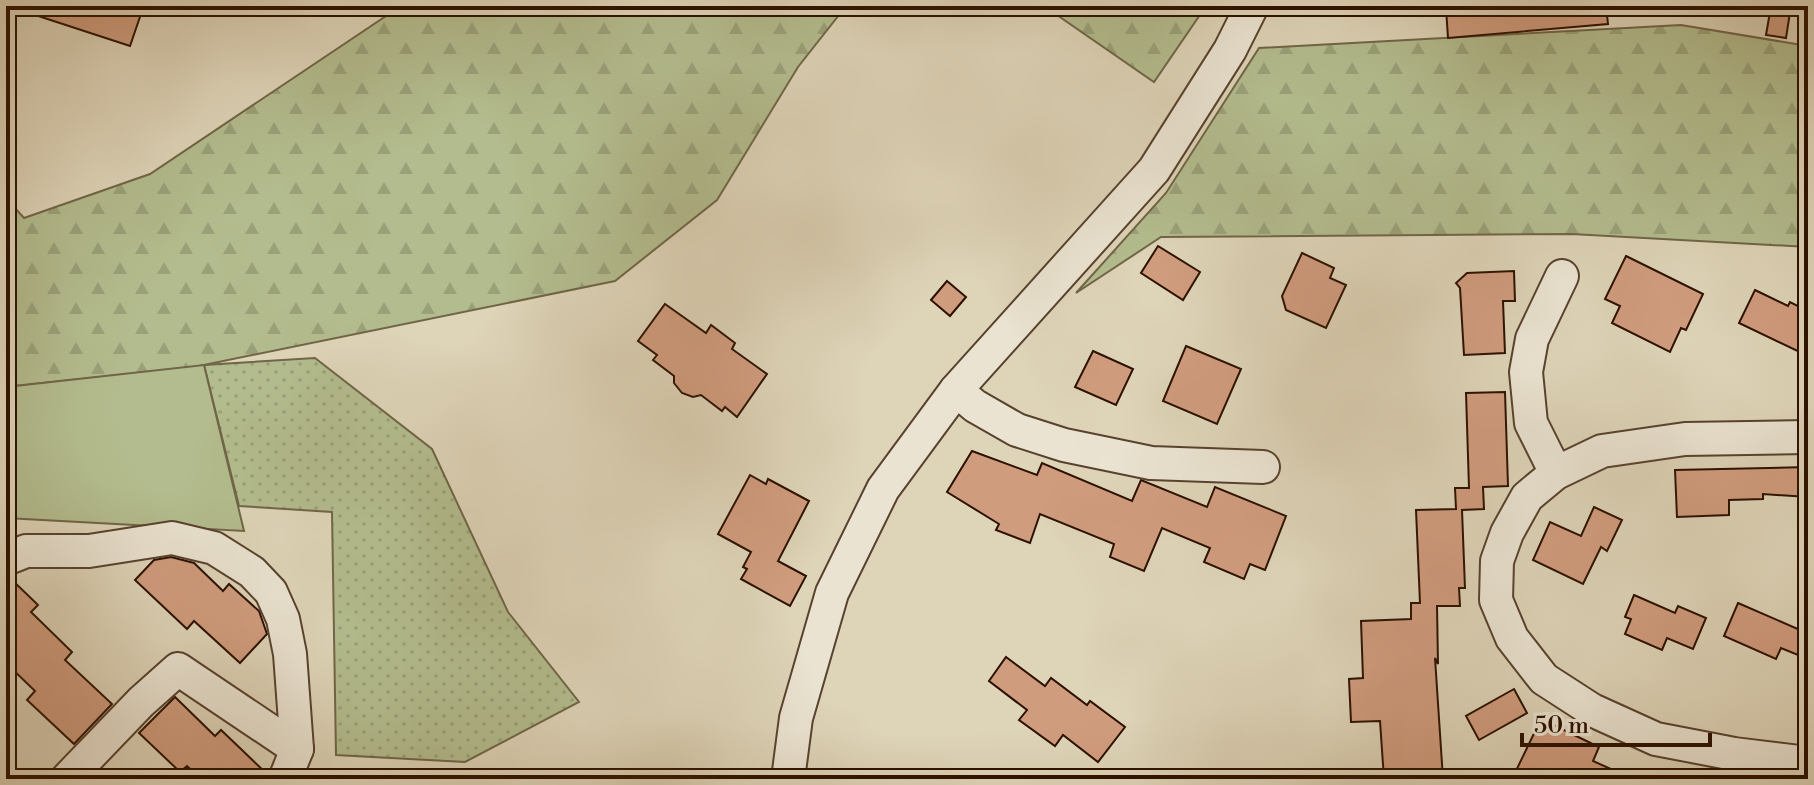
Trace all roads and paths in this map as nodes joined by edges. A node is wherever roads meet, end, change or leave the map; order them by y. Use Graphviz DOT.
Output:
graph roads {
  1 [pos="1252,6"];
  2 [pos="1562,276"];
  3 [pos="956,390"];
  4 [pos="1808,437"];
  5 [pos="1263,467"];
  6 [pos="1556,473"];
  7 [pos="6,559"];
  8 [pos="297,749"];
  9 [pos="1808,763"];
  10 [pos="67,779"];
  11 [pos="285,779"];
  12 [pos="788,779"];
  1 -- 3 [label="street"];
  2 -- 6 [label="street"];
  3 -- 5 [label="street"];
  3 -- 12 [label="street"];
  4 -- 6 [label="street"];
  6 -- 9 [label="street"];
  7 -- 8 [label="street"];
  8 -- 10 [label="street"];
  8 -- 11 [label="street"];
}
